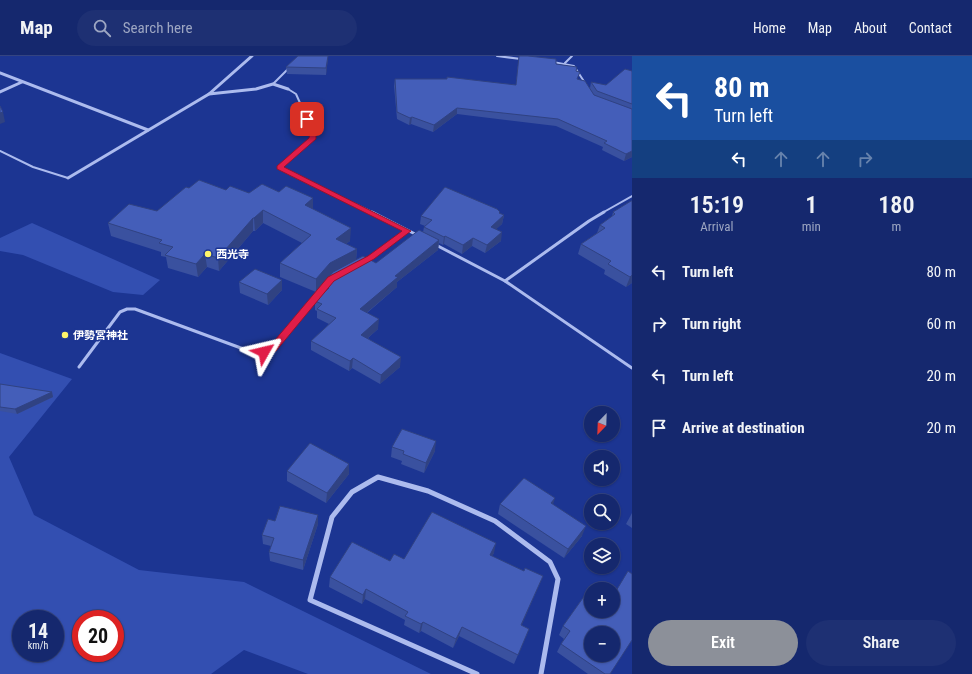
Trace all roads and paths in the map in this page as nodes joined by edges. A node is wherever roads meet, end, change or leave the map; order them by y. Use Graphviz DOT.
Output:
graph roads {
  1 [pos="252,56"];
  2 [pos="497,56"];
  3 [pos="572,56"];
  4 [pos="527,59"];
  5 [pos="550,62"];
  6 [pos="565,63"];
  7 [pos="290,67"];
  8 [pos="0,73"];
  9 [pos="22,82"];
  10 [pos="273,84"];
  11 [pos="586,84"];
  12 [pos="288,89"];
  13 [pos="0,92"];
  14 [pos="209,94"];
  15 [pos="148,130"];
  16 [pos="0,151"];
  17 [pos="68,178"];
  18 [pos="632,196"];
  19 [pos="620,204"];
  20 [pos="626,207"];
  21 [pos="407,231"];
  22 [pos="421,238"];
  23 [pos="435,245"];
  24 [pos="364,261"];
  25 [pos="505,281"];
  26 [pos="326,285"];
  27 [pos="78,367"];
  28 [pos="632,368"];
  29 [pos="477,674"];
  30 [pos="541,674"];
  1 -- 14 [label="street"];
  2 -- 4 [label="lane"];
  3 -- 6 [label="lane"];
  5 -- 6 [label="lane"];
  6 -- 11 [label="lane"];
  7 -- 10 [label="lane"];
  8 -- 9 [label="street"];
  9 -- 13 [label="street"];
  9 -- 15 [label="street"];
  10 -- 12 [label="street"];
  10 -- 14 [label="street"];
  12 -- 21 [label="lane"];
  14 -- 15 [label="street"];
  15 -- 17 [label="street"];
  16 -- 17 [label="lane"];
  18 -- 19 [label="lane"];
  19 -- 20 [label="lane"];
  19 -- 25 [label="lane"];
  21 -- 22 [label="lane"];
  21 -- 24 [label="lane"];
  23 -- 25 [label="lane"];
  25 -- 28 [label="lane"];
  26 -- 27 [label="lane"];
  29 -- 30 [label="street"];
}
